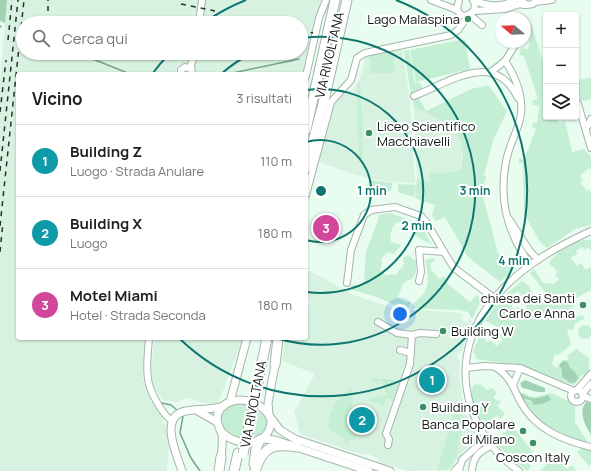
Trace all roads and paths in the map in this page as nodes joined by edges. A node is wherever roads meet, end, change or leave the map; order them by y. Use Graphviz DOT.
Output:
graph roads {
  1 [pos="198,0"];
  2 [pos="202,0"];
  3 [pos="328,0"];
  4 [pos="335,0"];
  5 [pos="341,0"];
  6 [pos="347,0"];
  7 [pos="431,0"];
  8 [pos="458,0"];
  9 [pos="473,0"];
  10 [pos="514,0"];
  11 [pos="552,0"];
  12 [pos="535,1"];
  13 [pos="522,2"];
  14 [pos="456,10"];
  15 [pos="198,13"];
  16 [pos="472,14"];
  17 [pos="197,16"];
  18 [pos="198,16"];
  19 [pos="514,48"];
  20 [pos="190,60"];
  21 [pos="193,60"];
  22 [pos="506,61"];
  23 [pos="189,70"];
  24 [pos="307,72"];
  25 [pos="491,72"];
  26 [pos="308,95"];
  27 [pos="414,96"];
  28 [pos="522,107"];
  29 [pos="579,107"];
  30 [pos="591,119"];
  31 [pos="308,121"];
  32 [pos="586,129"];
  33 [pos="308,148"];
  34 [pos="591,148"];
  35 [pos="308,160"];
  36 [pos="308,188"];
  37 [pos="507,216"];
  38 [pos="590,232"];
  39 [pos="444,252"];
  40 [pos="538,260"];
  41 [pos="530,264"];
  42 [pos="419,281"];
  43 [pos="347,284"];
  44 [pos="494,298"];
  45 [pos="378,322"];
  46 [pos="436,334"];
  47 [pos="412,335"];
  48 [pos="149,340"];
  49 [pos="246,340"];
  50 [pos="261,340"];
  51 [pos="266,340"];
  52 [pos="278,340"];
  53 [pos="282,340"];
  54 [pos="400,350"];
  55 [pos="411,352"];
  56 [pos="466,360"];
  57 [pos="275,365"];
  58 [pos="484,366"];
  59 [pos="495,367"];
  60 [pos="466,368"];
  61 [pos="520,368"];
  62 [pos="591,374"];
  63 [pos="591,384"];
  64 [pos="513,385"];
  65 [pos="254,386"];
  66 [pos="579,393"];
  67 [pos="591,399"];
  68 [pos="227,404"];
  69 [pos="195,410"];
  70 [pos="270,416"];
  71 [pos="173,421"];
  72 [pos="217,422"];
  73 [pos="220,430"];
  74 [pos="486,438"];
  75 [pos="261,439"];
  76 [pos="388,445"];
  77 [pos="491,446"];
  78 [pos="591,447"];
  79 [pos="297,448"];
  80 [pos="241,454"];
  81 [pos="221,456"];
  82 [pos="458,470"];
  83 [pos="472,470"];
  84 [pos="182,471"];
  85 [pos="218,471"];
  86 [pos="234,471"];
  87 [pos="240,471"];
  88 [pos="254,471"];
  89 [pos="369,471"];
  90 [pos="390,471"];
  91 [pos="519,471"];
  1 -- 15 [label="street"];
  2 -- 15 [label="street"];
  3 -- 24 [label="street"];
  3 -- 26 [label="highway"];
  4 -- 31 [label="highway, VIA RIVOLTANA"];
  5 -- 33 [label="highway, VIA RIVOLTANA"];
  6 -- 35 [label="highway"];
  7 -- 14 [label="street"];
  8 -- 14 [label="street"];
  9 -- 10 [label="street"];
  9 -- 16 [label="street"];
  11 -- 12 [label="street"];
  12 -- 13 [label="street"];
  13 -- 16 [label="street"];
  14 -- 16 [label="street"];
  15 -- 17 [label="street"];
  15 -- 18 [label="street"];
  16 -- 36 [label="street"];
  19 -- 22 [label="street"];
  20 -- 23 [label="street"];
  21 -- 23 [label="street"];
  22 -- 25 [label="street"];
  22 -- 28 [label="street"];
  25 -- 27 [label="street"];
  25 -- 28 [label="street"];
  28 -- 37 [label="street"];
  29 -- 32 [label="street"];
  30 -- 32 [label="street"];
  32 -- 34 [label="street"];
  37 -- 40 [label="street"];
  37 -- 41 [label="street"];
  38 -- 40 [label="street"];
  39 -- 42 [label="street"];
  39 -- 43 [label="street"];
  39 -- 44 [label="street"];
  40 -- 41 [label="street"];
  41 -- 44 [label="street"];
  44 -- 56 [label="street"];
  45 -- 47 [label="street"];
  46 -- 47 [label="street"];
  47 -- 55 [label="street"];
  48 -- 71 [label="street"];
  49 -- 68 [label="main road"];
  50 -- 65 [label="highway, VIA RIVOLTANA"];
  51 -- 65 [label="highway, VIA RIVOLTANA"];
  52 -- 57 [label="highway"];
  53 -- 57 [label="street"];
  54 -- 55 [label="street"];
  55 -- 76 [label="street"];
  56 -- 58 [label="street"];
  56 -- 60 [label="street"];
  57 -- 70 [label="main road"];
  58 -- 59 [label="street"];
  58 -- 60 [label="street"];
  59 -- 61 [label="street"];
  59 -- 64 [label="street"];
  60 -- 74 [label="street"];
  61 -- 64 [label="street"];
  61 -- 66 [label="street"];
  62 -- 66 [label="street"];
  63 -- 66 [label="street"];
  64 -- 78 [label="street"];
  65 -- 80 [label="highway, VIA RIVOLTANA, bridge"];
  66 -- 67 [label="street"];
  68 -- 69 [label="main road"];
  68 -- 70 [label="main road"];
  68 -- 72 [label="main road"];
  69 -- 71 [label="main road"];
  69 -- 72 [label="main road"];
  70 -- 75 [label="main road"];
  70 -- 90 [label="main road"];
  71 -- 84 [label="main road"];
  72 -- 73 [label="main road"];
  73 -- 75 [label="main road"];
  73 -- 81 [label="main road"];
  74 -- 77 [label="street"];
  74 -- 82 [label="street"];
  75 -- 79 [label="main road"];
  75 -- 88 [label="highway"];
  77 -- 83 [label="street"];
  77 -- 91 [label="street"];
  79 -- 88 [label="highway"];
  79 -- 89 [label="main road"];
  80 -- 86 [label="highway, VIA RIVOLTANA"];
  80 -- 87 [label="highway, VIA RIVOLTANA"];
  81 -- 85 [label="highway"];
  82 -- 83 [label="street"];
}
